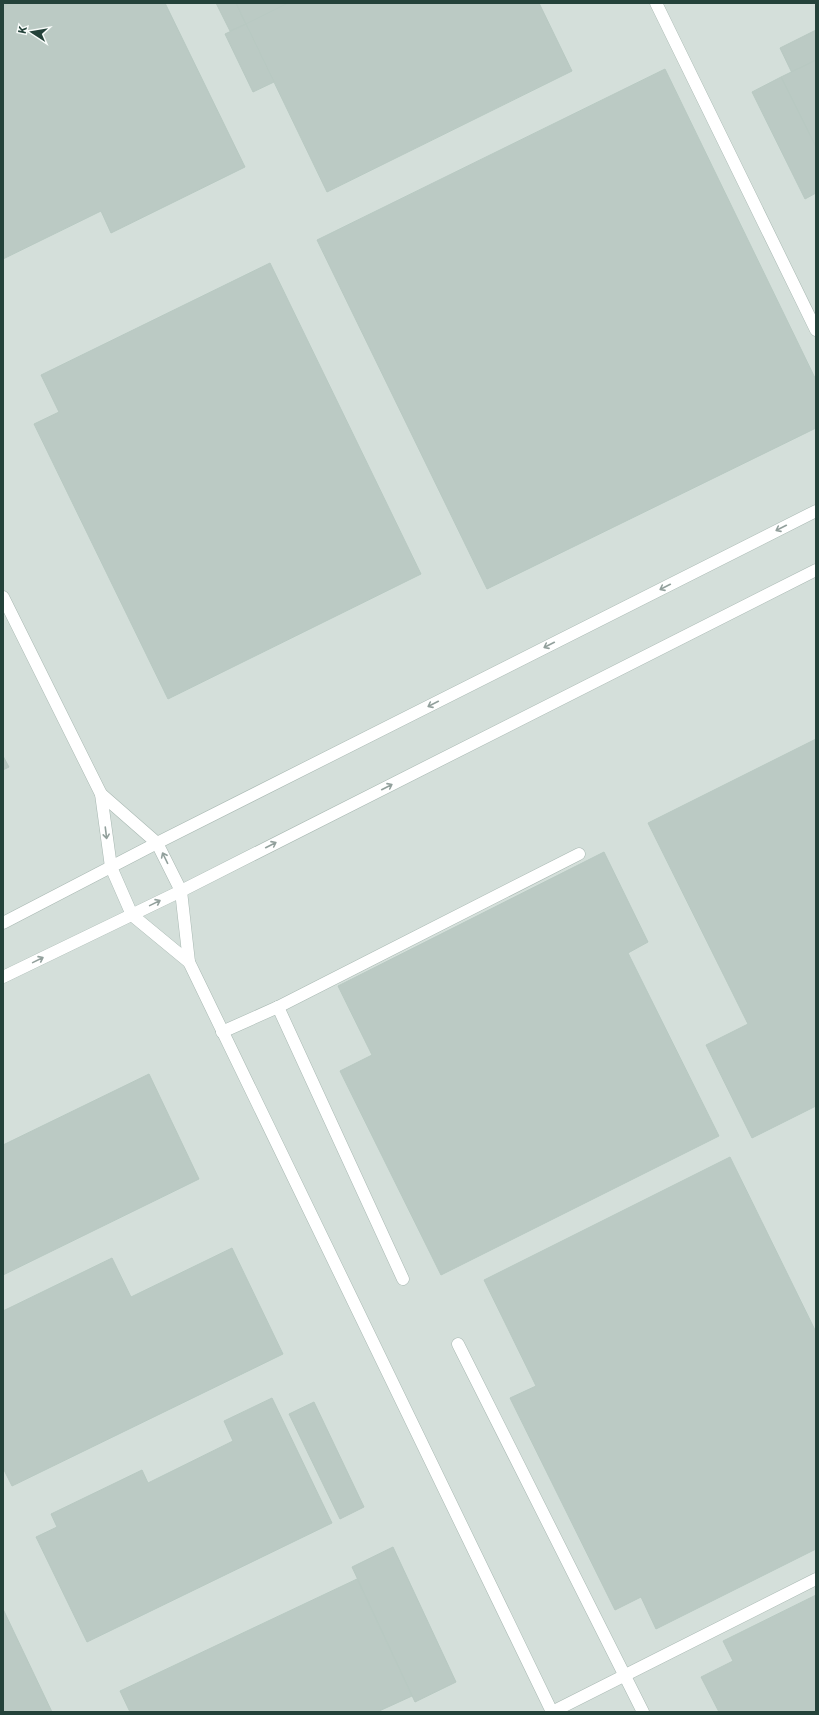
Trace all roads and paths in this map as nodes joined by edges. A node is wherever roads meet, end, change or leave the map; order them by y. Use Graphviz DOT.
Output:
graph roads {
  1 [pos="656,3"];
  2 [pos="816,330"];
  3 [pos="816,511"];
  4 [pos="816,570"];
  5 [pos="3,597"];
  6 [pos="101,794"];
  7 [pos="157,843"];
  8 [pos="579,854"];
  9 [pos="110,867"];
  10 [pos="181,891"];
  11 [pos="132,915"];
  12 [pos="3,923"];
  13 [pos="189,962"];
  14 [pos="3,977"];
  15 [pos="278,1007"];
  16 [pos="222,1032"];
  17 [pos="403,1279"];
  18 [pos="458,1344"];
  19 [pos="816,1579"];
  20 [pos="624,1676"];
  21 [pos="552,1712"];
  22 [pos="643,1712"];
  1 -- 2 [label="street"];
  3 -- 7 [label="street, one-way"];
  10 -- 4 [label="street, one-way"];
  5 -- 6 [label="street"];
  6 -- 7 [label="street"];
  6 -- 9 [label="street, one-way"];
  7 -- 9 [label="street"];
  10 -- 7 [label="street, one-way"];
  8 -- 15 [label="street"];
  9 -- 11 [label="street"];
  9 -- 12 [label="street"];
  11 -- 10 [label="street, one-way"];
  10 -- 13 [label="street"];
  11 -- 13 [label="street"];
  14 -- 11 [label="street, one-way"];
  13 -- 16 [label="street"];
  15 -- 16 [label="street"];
  15 -- 17 [label="street"];
  16 -- 21 [label="street"];
  18 -- 20 [label="street"];
  19 -- 20 [label="street"];
  20 -- 21 [label="street"];
  20 -- 22 [label="street"];
}
